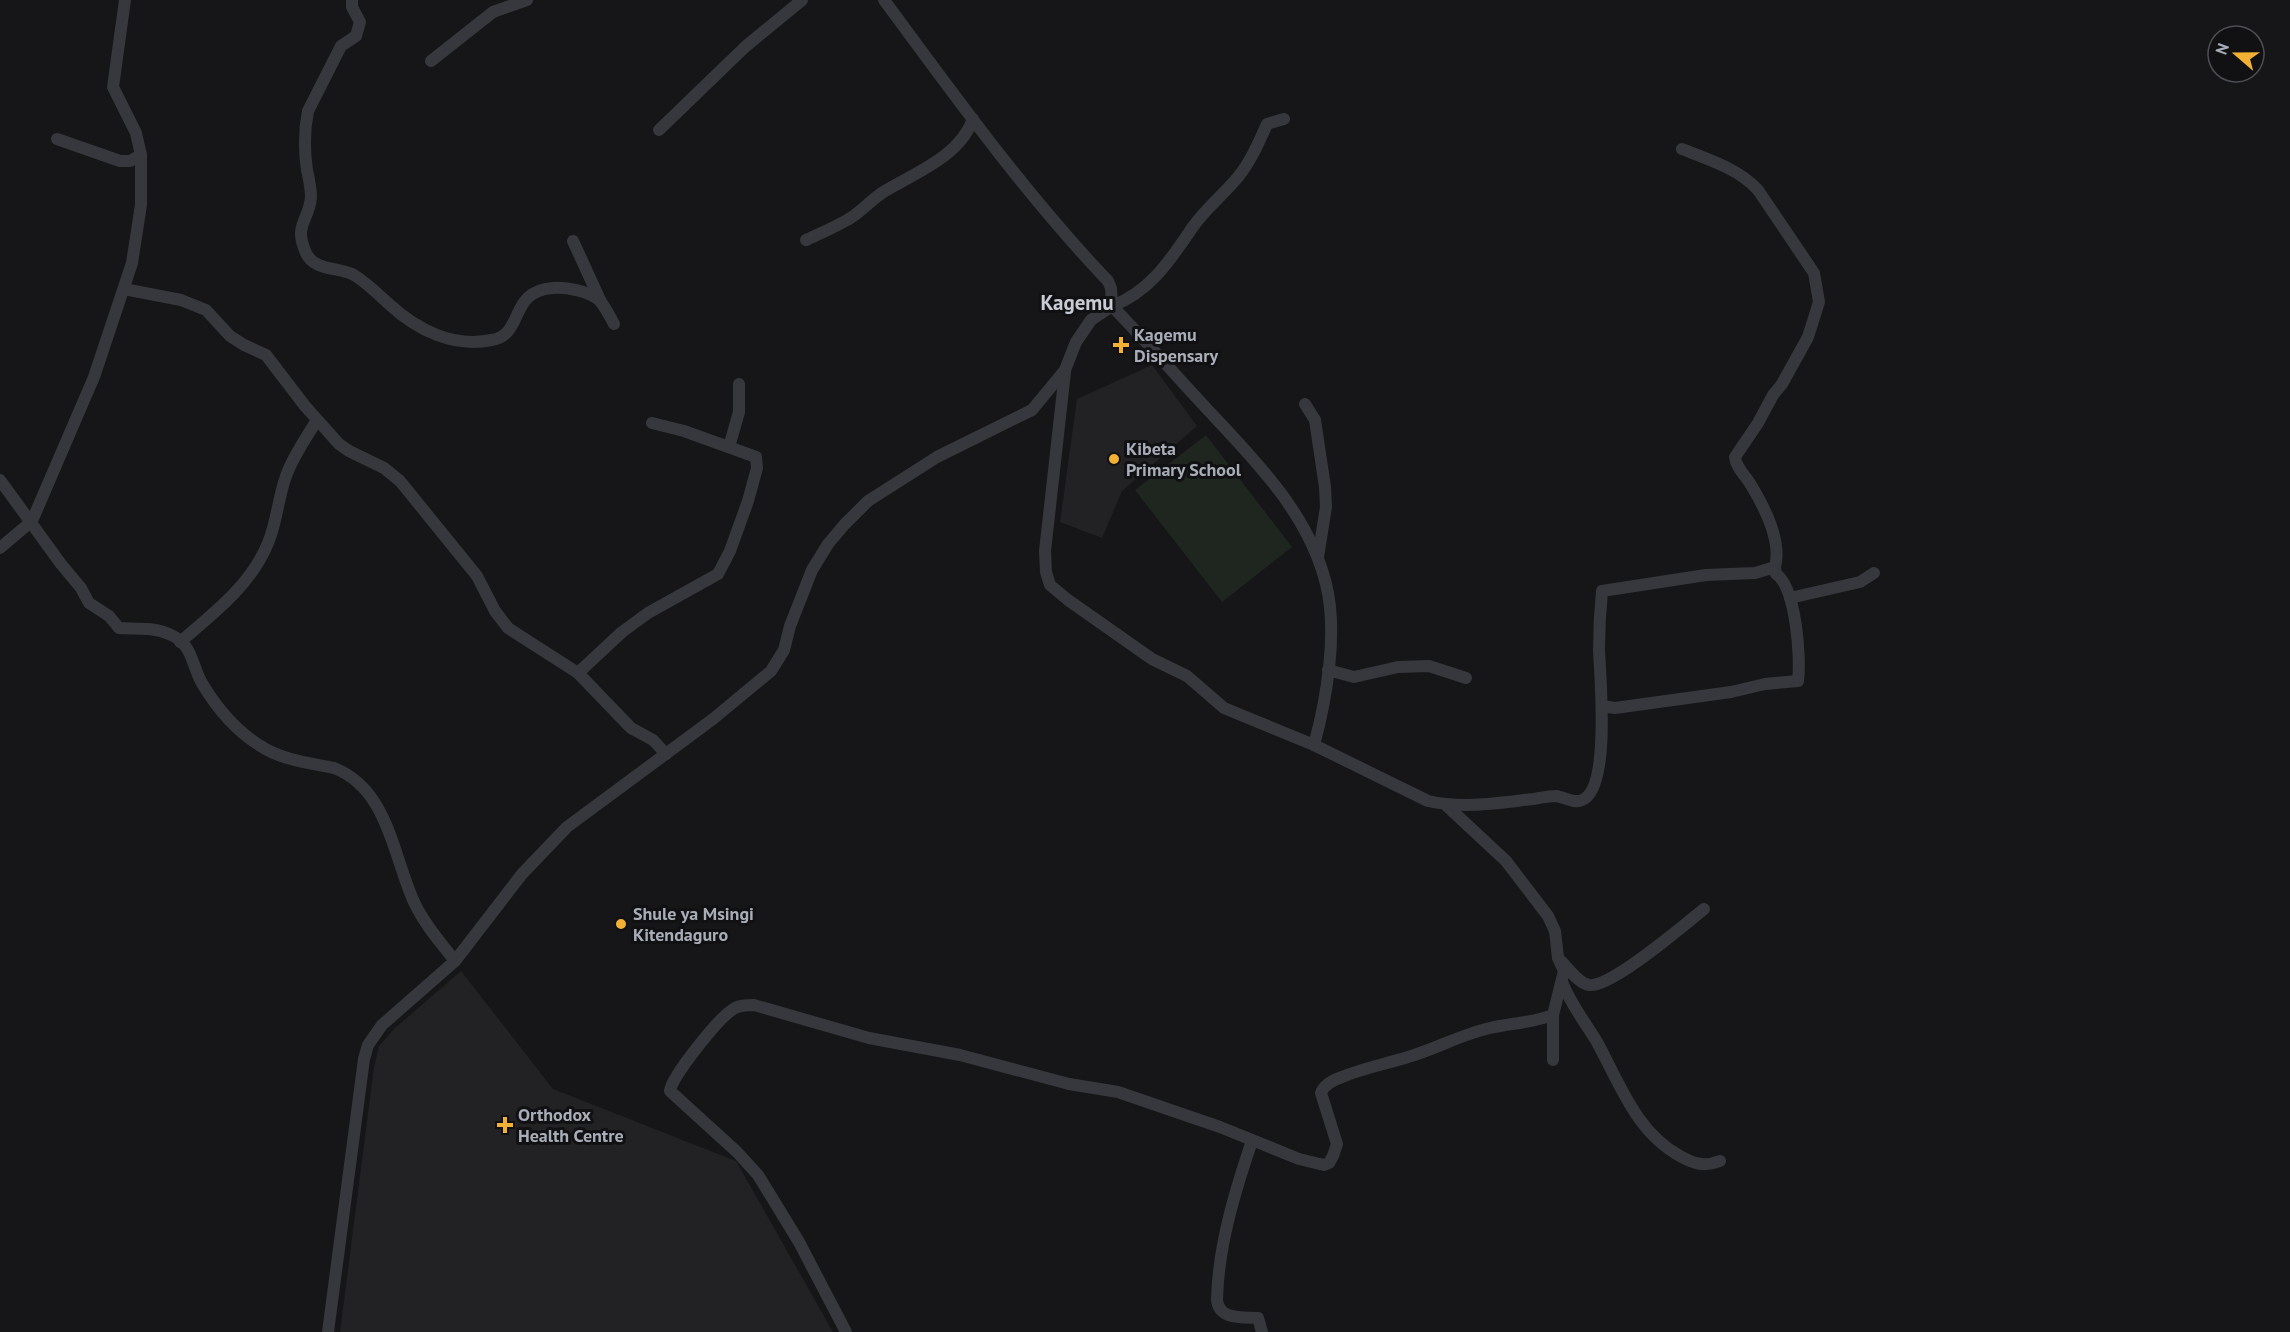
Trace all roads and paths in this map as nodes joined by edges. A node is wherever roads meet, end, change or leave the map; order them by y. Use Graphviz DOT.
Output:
graph roads {
  1 [pos="125,0"];
  2 [pos="352,0"];
  3 [pos="527,0"];
  4 [pos="802,0"];
  5 [pos="884,0"];
  6 [pos="431,61"];
  7 [pos="972,119"];
  8 [pos="1284,119"];
  9 [pos="659,130"];
  10 [pos="57,139"];
  11 [pos="1682,149"];
  12 [pos="141,155"];
  13 [pos="806,240"];
  14 [pos="573,241"];
  15 [pos="124,289"];
  16 [pos="601,303"];
  17 [pos="1112,306"];
  18 [pos="614,324"];
  19 [pos="1065,370"];
  20 [pos="740,384"];
  21 [pos="1305,404"];
  22 [pos="317,420"];
  23 [pos="652,423"];
  24 [pos="729,447"];
  25 [pos="0,480"];
  26 [pos="32,521"];
  27 [pos="0,548"];
  28 [pos="1318,557"];
  29 [pos="1775,567"];
  30 [pos="1874,573"];
  31 [pos="1790,598"];
  32 [pos="180,642"];
  33 [pos="1328,670"];
  34 [pos="578,673"];
  35 [pos="1466,678"];
  36 [pos="1602,706"];
  37 [pos="1314,745"];
  38 [pos="666,754"];
  39 [pos="1447,806"];
  40 [pos="1704,909"];
  41 [pos="1558,958"];
  42 [pos="455,961"];
  43 [pos="1562,982"];
  44 [pos="1553,1015"];
  45 [pos="1553,1060"];
  46 [pos="1251,1141"];
  47 [pos="1719,1161"];
  48 [pos="328,1332"];
  49 [pos="846,1332"];
  50 [pos="1262,1332"];
  1 -- 12 [label="street"];
  2 -- 16 [label="street"];
  3 -- 6 [label="street"];
  4 -- 9 [label="street"];
  5 -- 7 [label="street"];
  7 -- 13 [label="street"];
  7 -- 17 [label="street"];
  8 -- 17 [label="street"];
  10 -- 12 [label="street"];
  11 -- 29 [label="street"];
  12 -- 15 [label="street"];
  14 -- 16 [label="street"];
  15 -- 22 [label="street"];
  15 -- 26 [label="street"];
  16 -- 18 [label="street"];
  17 -- 19 [label="street"];
  17 -- 28 [label="street"];
  19 -- 37 [label="street"];
  19 -- 38 [label="street"];
  20 -- 24 [label="street"];
  21 -- 28 [label="street"];
  22 -- 32 [label="street"];
  22 -- 34 [label="street"];
  23 -- 24 [label="street"];
  24 -- 34 [label="street"];
  25 -- 26 [label="street"];
  26 -- 27 [label="street"];
  26 -- 32 [label="street"];
  28 -- 33 [label="street"];
  29 -- 31 [label="street"];
  29 -- 36 [label="street"];
  30 -- 31 [label="street"];
  31 -- 36 [label="street"];
  32 -- 42 [label="street"];
  33 -- 35 [label="street"];
  33 -- 37 [label="street"];
  34 -- 38 [label="street"];
  36 -- 39 [label="street"];
  37 -- 39 [label="street"];
  38 -- 42 [label="street"];
  39 -- 41 [label="street"];
  40 -- 41 [label="street"];
  41 -- 43 [label="street"];
  42 -- 48 [label="street"];
  43 -- 44 [label="street"];
  43 -- 47 [label="street"];
  44 -- 45 [label="street"];
  44 -- 46 [label="street"];
  46 -- 49 [label="street"];
  46 -- 50 [label="street"];
}
